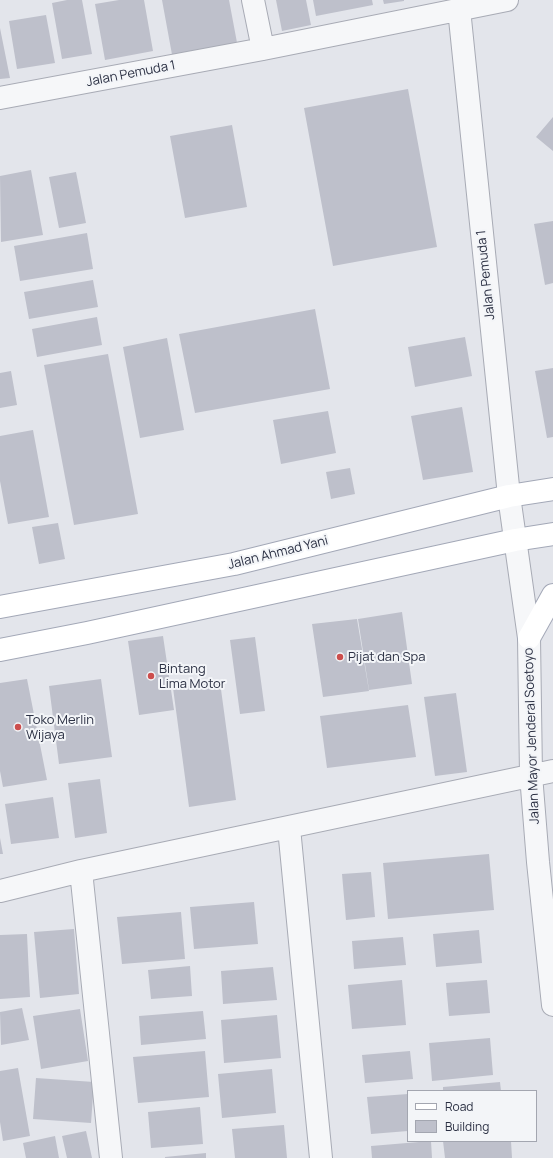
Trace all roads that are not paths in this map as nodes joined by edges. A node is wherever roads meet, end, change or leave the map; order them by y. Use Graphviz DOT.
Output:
graph roads {
  1 [pos="253,0"];
  2 [pos="507,0"];
  3 [pos="459,9"];
  4 [pos="263,50"];
  5 [pos="0,98"];
  6 [pos="553,488"];
  7 [pos="508,496"];
  8 [pos="553,534"];
  9 [pos="515,540"];
  10 [pos="553,595"];
  11 [pos="0,607"];
  12 [pos="529,638"];
  13 [pos="0,650"];
  14 [pos="553,771"];
  15 [pos="531,775"];
  16 [pos="289,828"];
  17 [pos="546,861"];
  18 [pos="81,871"];
  19 [pos="0,890"];
  20 [pos="553,1005"];
  21 [pos="111,1158"];
  22 [pos="321,1158"];
  1 -- 4 [label="street"];
  2 -- 3 [label="street, Jalan Pemuda 1"];
  3 -- 4 [label="street, Jalan Pemuda 1"];
  3 -- 7 [label="street, Jalan Pemuda 1"];
  4 -- 5 [label="street, Jalan Pemuda 1"];
  6 -- 7 [label="main road, Jalan Ahmad Yani"];
  7 -- 9 [label="street, Jalan Pemuda 1"];
  7 -- 11 [label="main road, Jalan Ahmad Yani"];
  8 -- 9 [label="main road"];
  9 -- 12 [label="street, Jalan Mayor Jenderal Soetoyo"];
  9 -- 13 [label="main road"];
  10 -- 12 [label="main road"];
  12 -- 15 [label="street, Jalan Mayor Jenderal Soetoyo"];
  14 -- 15 [label="street"];
  15 -- 16 [label="street"];
  15 -- 17 [label="street, Jalan Mayor Jenderal Soetoyo"];
  16 -- 18 [label="street"];
  16 -- 22 [label="street"];
  17 -- 20 [label="street, Jalan Mayor Jenderal Soetoyo"];
  18 -- 19 [label="street"];
  18 -- 21 [label="street"];
}
